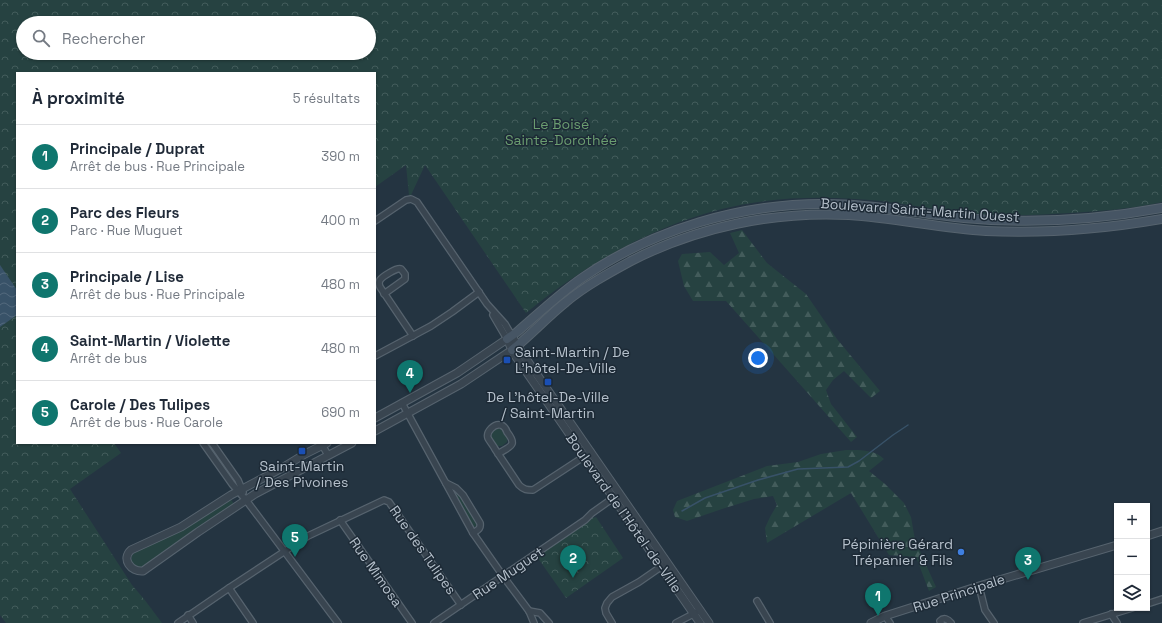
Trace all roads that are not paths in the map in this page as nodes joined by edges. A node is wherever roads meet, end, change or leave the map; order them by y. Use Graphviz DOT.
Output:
graph roads {
  1 [pos="1162,208"];
  2 [pos="1162,219"];
  3 [pos="376,220"];
  4 [pos="479,292"];
  5 [pos="384,294"];
  6 [pos="413,336"];
  7 [pos="509,338"];
  8 [pos="514,348"];
  9 [pos="376,355"];
  10 [pos="402,403"];
  11 [pos="408,413"];
  12 [pos="376,417"];
  13 [pos="376,430"];
  14 [pos="204,444"];
  15 [pos="213,444"];
  16 [pos="323,444"];
  17 [pos="350,444"];
  18 [pos="498,454"];
  19 [pos="588,454"];
  20 [pos="328,455"];
  21 [pos="446,483"];
  22 [pos="240,490"];
  23 [pos="616,495"];
  24 [pos="246,500"];
  25 [pos="340,520"];
  26 [pos="1162,532"];
  27 [pos="473,533"];
  28 [pos="1150,535"];
  29 [pos="1114,546"];
  30 [pos="284,552"];
  31 [pos="664,565"];
  32 [pos="503,576"];
  33 [pos="979,586"];
  34 [pos="229,588"];
  35 [pos="1162,599"];
  36 [pos="757,601"];
  37 [pos="1150,603"];
  38 [pos="461,605"];
  39 [pos="530,611"];
  40 [pos="1122,611"];
  41 [pos="697,612"];
  42 [pos="1111,614"];
  43 [pos="188,615"];
  44 [pos="885,616"];
  45 [pos="178,623"];
  46 [pos="194,623"];
  47 [pos="254,623"];
  48 [pos="338,623"];
  49 [pos="412,623"];
  50 [pos="434,623"];
  51 [pos="534,623"];
  52 [pos="549,623"];
  53 [pos="612,623"];
  54 [pos="676,623"];
  55 [pos="700,623"];
  56 [pos="709,623"];
  57 [pos="770,623"];
  58 [pos="870,623"];
  59 [pos="890,623"];
  60 [pos="941,623"];
  61 [pos="951,623"];
  62 [pos="994,623"];
  63 [pos="1083,623"];
  64 [pos="1117,623"];
  1 -- 7 [label="main road, Boulevard Saint-Martin Ouest"];
  2 -- 8 [label="main road, Boulevard Saint-Martin Ouest"];
  3 -- 4 [label="street, Boulevard de l'Hôtel-de-Ville"];
  4 -- 6 [label="street"];
  4 -- 7 [label="street, Boulevard de l'Hôtel-de-Ville"];
  5 -- 5 [label="street"];
  5 -- 6 [label="street"];
  6 -- 9 [label="street"];
  7 -- 8 [label="street, Boulevard de l'Hôtel-de-Ville"];
  7 -- 10 [label="street, Boulevard Saint-Martin Ouest"];
  8 -- 11 [label="street, Boulevard Saint-Martin Ouest"];
  8 -- 19 [label="street, Boulevard de l'Hôtel-de-Ville"];
  10 -- 11 [label="street"];
  10 -- 12 [label="street, Boulevard Saint-Martin Ouest"];
  11 -- 13 [label="street, Boulevard Saint-Martin Ouest"];
  11 -- 21 [label="street"];
  14 -- 22 [label="street"];
  15 -- 22 [label="street"];
  16 -- 20 [label="street"];
  16 -- 22 [label="street"];
  17 -- 20 [label="street"];
  18 -- 18 [label="street"];
  18 -- 19 [label="street"];
  19 -- 23 [label="street, Boulevard de l'Hôtel-de-Ville"];
  20 -- 24 [label="street"];
  21 -- 27 [label="street"];
  21 -- 27 [label="street"];
  22 -- 24 [label="street"];
  22 -- 24 [label="street"];
  23 -- 31 [label="street, Boulevard de l'Hôtel-de-Ville"];
  23 -- 32 [label="street, Rue Muguet"];
  24 -- 30 [label="street"];
  25 -- 30 [label="street, Rue des Tulipes"];
  25 -- 38 [label="street, Rue des Tulipes"];
  25 -- 49 [label="street, Rue Mimosa"];
  26 -- 28 [label="street"];
  27 -- 32 [label="street"];
  29 -- 33 [label="street, Rue Principale"];
  30 -- 34 [label="street, Rue des Tulipes"];
  30 -- 48 [label="street"];
  31 -- 41 [label="street, Boulevard de l'Hôtel-de-Ville"];
  31 -- 53 [label="street"];
  32 -- 38 [label="street, Rue Muguet"];
  32 -- 39 [label="street"];
  33 -- 44 [label="street, Rue Principale"];
  33 -- 62 [label="street"];
  34 -- 43 [label="street, Rue des Tulipes"];
  34 -- 47 [label="street"];
  35 -- 37 [label="street"];
  36 -- 57 [label="street"];
  38 -- 50 [label="street, Rue Muguet"];
  39 -- 51 [label="street"];
  39 -- 52 [label="street"];
  40 -- 42 [label="street"];
  41 -- 54 [label="street"];
  41 -- 55 [label="street, Boulevard de l'Hôtel-de-Ville"];
  41 -- 56 [label="street, Boulevard de l'Hôtel-de-Ville"];
  42 -- 63 [label="street"];
  42 -- 64 [label="street"];
  43 -- 45 [label="street, Rue des Tulipes"];
  43 -- 46 [label="street"];
  44 -- 58 [label="street, Rue Principale"];
  44 -- 59 [label="street"];
  60 -- 61 [label="street"];
}
